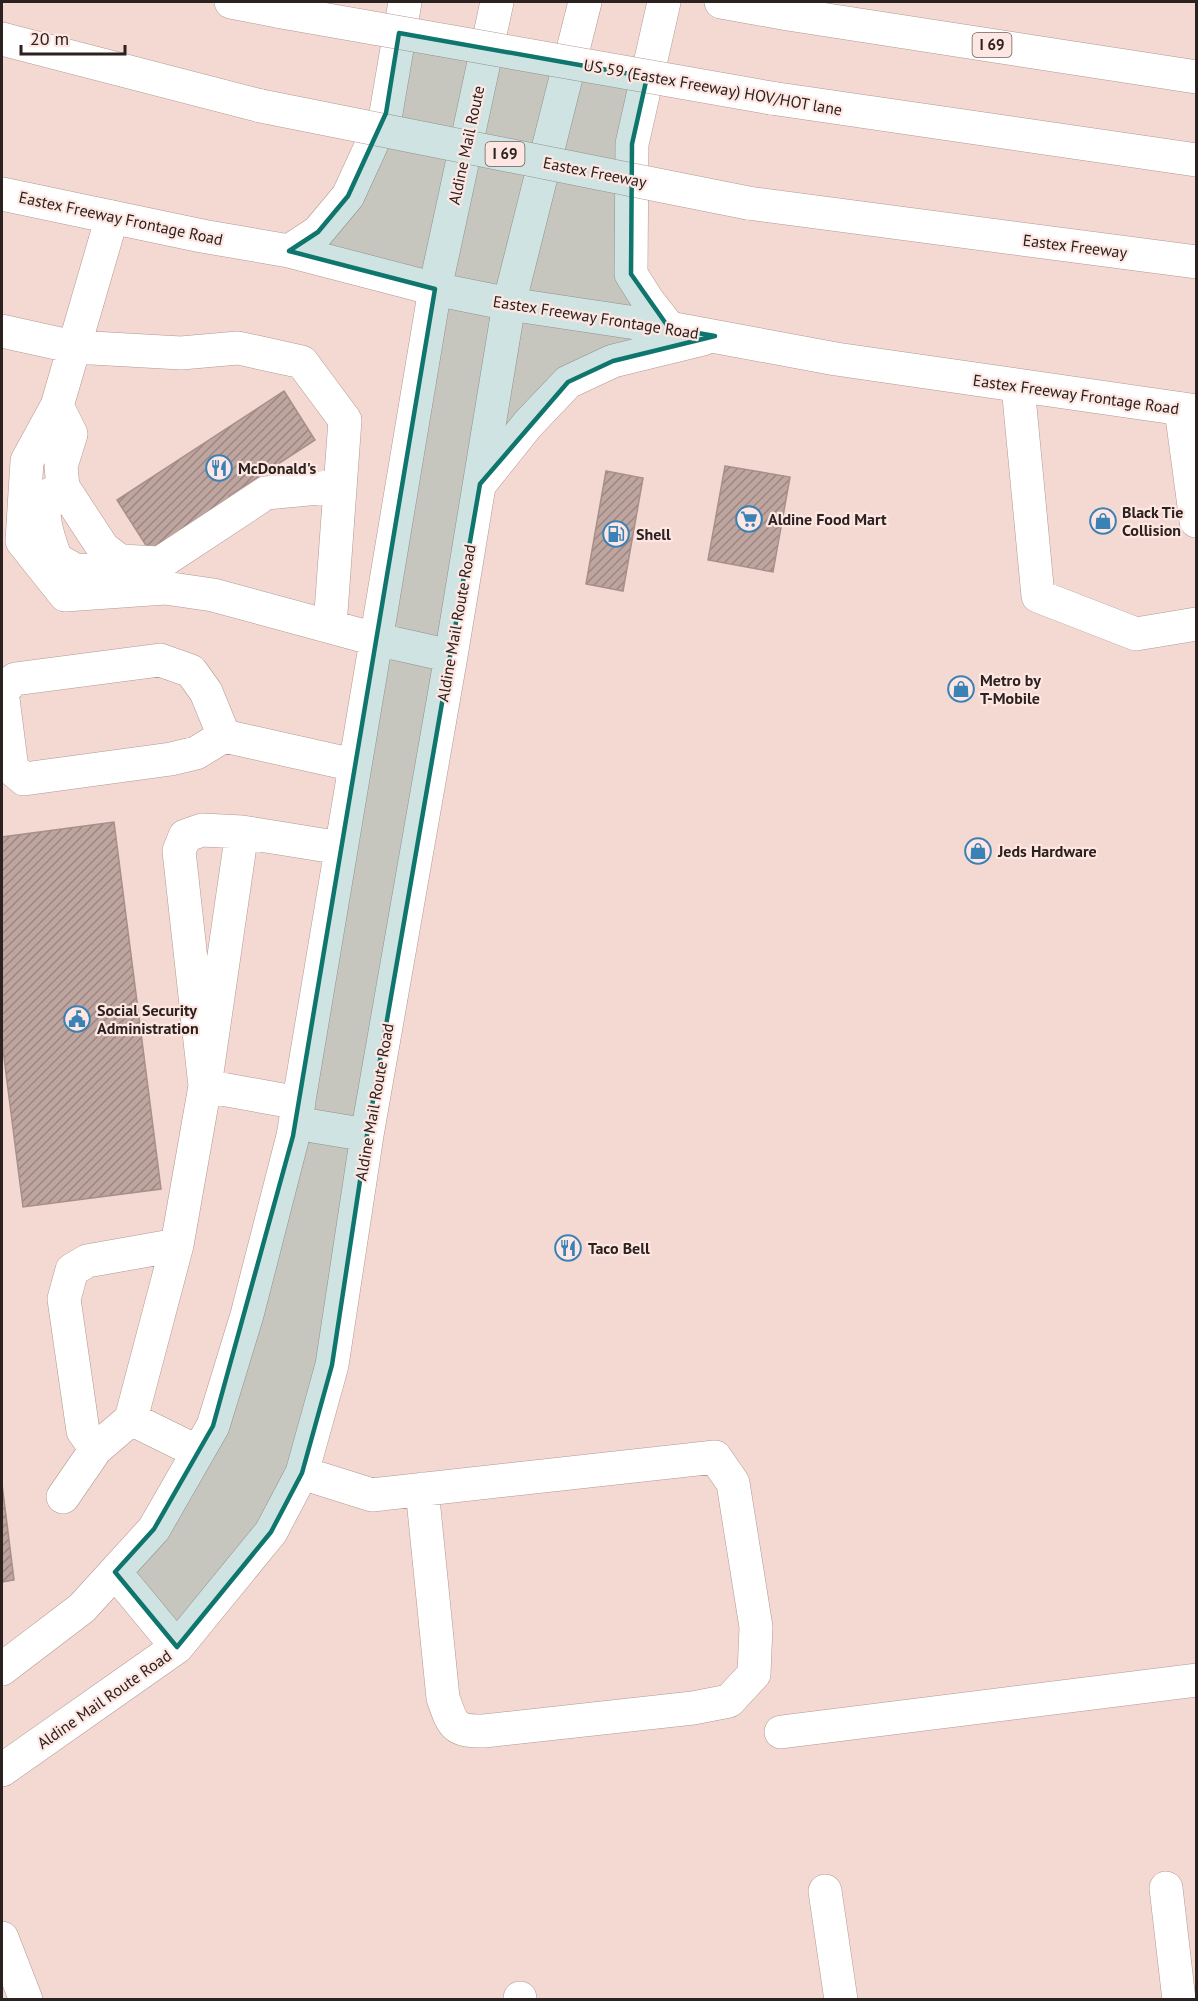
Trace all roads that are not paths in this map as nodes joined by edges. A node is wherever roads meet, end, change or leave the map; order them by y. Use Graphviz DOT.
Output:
graph roads {
  1 [pos="231,2"];
  2 [pos="405,2"];
  3 [pos="497,2"];
  4 [pos="585,2"];
  5 [pos="664,2"];
  6 [pos="721,2"];
  7 [pos="2,39"];
  8 [pos="1197,76"];
  9 [pos="1197,160"];
  10 [pos="2,194"];
  11 [pos="112,217"];
  12 [pos="289,251"];
  13 [pos="1197,262"];
  14 [pos="435,289"];
  15 [pos="509,304"];
  16 [pos="669,328"];
  17 [pos="2,331"];
  18 [pos="715,336"];
  19 [pos="74,347"];
  20 [pos="1018,386"];
  21 [pos="57,406"];
  22 [pos="1189,410"];
  23 [pos="14,457"];
  24 [pos="480,484"];
  25 [pos="340,486"];
  26 [pos="63,487"];
  27 [pos="1197,521"];
  28 [pos="127,561"];
  29 [pos="1197,624"];
  30 [pos="330,626"];
  31 [pos="375,639"];
  32 [pos="451,656"];
  33 [pos="224,736"];
  34 [pos="354,765"];
  35 [pos="242,832"];
  36 [pos="340,848"];
  37 [pos="205,1086"];
  38 [pos="297,1113"];
  39 [pos="367,1135"];
  40 [pos="177,1245"];
  41 [pos="131,1419"];
  42 [pos="96,1449"];
  43 [pos="198,1452"];
  44 [pos="302,1473"];
  45 [pos="422,1490"];
  46 [pos="63,1497"];
  47 [pos="115,1572"];
  48 [pos="177,1647"];
  49 [pos="2,1669"];
  50 [pos="1197,1680"];
  51 [pos="781,1732"];
  52 [pos="2,1770"];
  53 [pos="1166,1888"];
  54 [pos="825,1891"];
  55 [pos="2,1938"];
  56 [pos="26,2000"];
  57 [pos="841,2000"];
  58 [pos="1179,2000"];
  1 -- 9 [label="main road, US 59 (Eastex Freeway) HOV/HOT lane, bridge"];
  2 -- 12 [label="main road"];
  3 -- 14 [label="main road, Aldine Mail Route"];
  4 -- 15 [label="main road"];
  5 -- 16 [label="main road"];
  6 -- 8 [label="main road, I 69"];
  7 -- 13 [label="main road, Eastex Freeway / I 69, bridge"];
  10 -- 11 [label="main road, Eastex Freeway Frontage Road"];
  11 -- 12 [label="main road, Eastex Freeway Frontage Road"];
  11 -- 19 [label="main road"];
  12 -- 14 [label="main road, Eastex Freeway Frontage Road"];
  14 -- 15 [label="main road, Eastex Freeway Frontage Road"];
  14 -- 31 [label="main road"];
  15 -- 16 [label="main road, Eastex Freeway Frontage Road"];
  15 -- 24 [label="main road, Aldine Mail Route Road"];
  16 -- 18 [label="main road, Eastex Freeway Frontage Road"];
  17 -- 19 [label="main road"];
  18 -- 20 [label="main road, Eastex Freeway Frontage Road"];
  18 -- 24 [label="main road"];
  19 -- 21 [label="main road"];
  19 -- 25 [label="main road"];
  20 -- 22 [label="main road, Eastex Freeway Frontage Road"];
  20 -- 29 [label="main road"];
  21 -- 23 [label="main road"];
  21 -- 26 [label="main road"];
  22 -- 27 [label="main road"];
  23 -- 30 [label="main road"];
  24 -- 32 [label="main road, Aldine Mail Route Road"];
  25 -- 28 [label="main road"];
  25 -- 30 [label="main road"];
  26 -- 28 [label="main road"];
  26 -- 28 [label="main road"];
  30 -- 31 [label="main road"];
  31 -- 32 [label="main road"];
  31 -- 34 [label="main road"];
  32 -- 39 [label="main road, Aldine Mail Route Road"];
  33 -- 33 [label="main road"];
  33 -- 34 [label="main road"];
  34 -- 36 [label="main road"];
  35 -- 36 [label="main road"];
  35 -- 37 [label="main road"];
  35 -- 37 [label="main road"];
  36 -- 38 [label="main road"];
  37 -- 38 [label="main road"];
  37 -- 40 [label="main road"];
  38 -- 39 [label="main road"];
  38 -- 43 [label="main road"];
  39 -- 44 [label="main road, Aldine Mail Route Road"];
  40 -- 41 [label="main road"];
  40 -- 42 [label="main road"];
  41 -- 42 [label="main road"];
  41 -- 43 [label="main road"];
  42 -- 46 [label="main road"];
  43 -- 47 [label="main road"];
  44 -- 45 [label="main road"];
  44 -- 48 [label="main road, Aldine Mail Route Road"];
  45 -- 45 [label="main road"];
  47 -- 48 [label="main road"];
  47 -- 49 [label="main road"];
  48 -- 52 [label="main road, Aldine Mail Route Road"];
  50 -- 51 [label="main road"];
  53 -- 58 [label="main road"];
  54 -- 57 [label="main road"];
  55 -- 56 [label="main road"];
}
